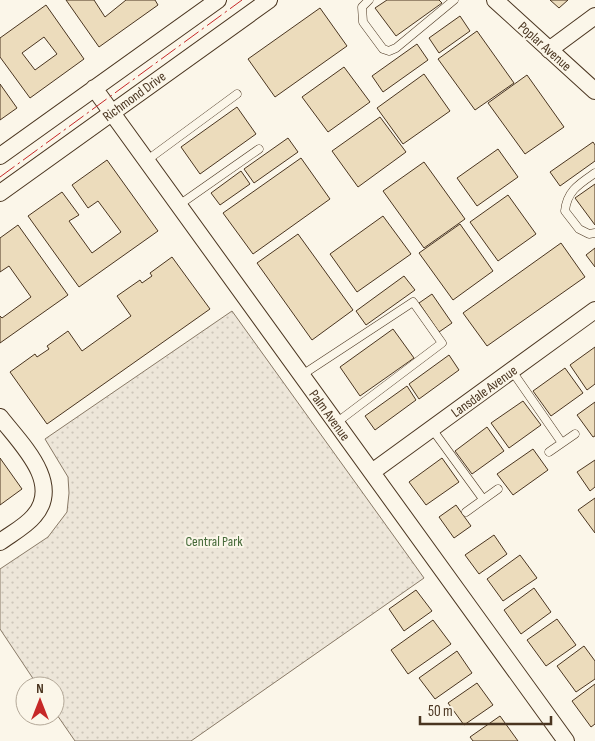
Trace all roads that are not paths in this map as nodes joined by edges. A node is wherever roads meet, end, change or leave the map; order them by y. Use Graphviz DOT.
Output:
graph roads {
  1 [pos="218,0"];
  2 [pos="268,0"];
  3 [pos="369,0"];
  4 [pos="454,0"];
  5 [pos="495,0"];
  6 [pos="595,16"];
  7 [pos="549,50"];
  8 [pos="94,88"];
  9 [pos="595,91"];
  10 [pos="237,94"];
  11 [pos="111,112"];
  12 [pos="259,148"];
  13 [pos="0,156"];
  14 [pos="146,161"];
  15 [pos="595,174"];
  16 [pos="0,193"];
  17 [pos="179,205"];
  18 [pos="595,232"];
  19 [pos="594,313"];
  20 [pos="512,371"];
  21 [pos="302,376"];
  22 [pos="0,416"];
  23 [pos="336,422"];
  24 [pos="432,429"];
  25 [pos="575,434"];
  26 [pos="562,443"];
  27 [pos="549,452"];
  28 [pos="372,472"];
  29 [pos="498,489"];
  30 [pos="483,499"];
  31 [pos="466,512"];
  32 [pos="0,542"];
  33 [pos="566,741"];
  1 -- 8 [label="street"];
  2 -- 11 [label="street, Richmond Drive"];
  3 -- 4 [label="lane"];
  5 -- 7 [label="street, Poplar Avenue"];
  6 -- 7 [label="street"];
  7 -- 9 [label="street, Poplar Avenue"];
  8 -- 11 [label="street, Palm Avenue"];
  8 -- 13 [label="street"];
  10 -- 14 [label="lane"];
  11 -- 14 [label="street, Palm Avenue"];
  11 -- 16 [label="street, Richmond Drive"];
  12 -- 17 [label="lane"];
  14 -- 17 [label="street, Palm Avenue"];
  15 -- 18 [label="lane"];
  17 -- 21 [label="street, Palm Avenue"];
  19 -- 20 [label="street, Lansdale Avenue"];
  20 -- 24 [label="street, Lansdale Avenue"];
  20 -- 26 [label="lane"];
  21 -- 23 [label="street, Palm Avenue"];
  21 -- 23 [label="lane"];
  22 -- 32 [label="street"];
  23 -- 28 [label="street, Palm Avenue"];
  24 -- 28 [label="street, Lansdale Avenue"];
  24 -- 30 [label="lane"];
  25 -- 26 [label="lane"];
  26 -- 27 [label="lane"];
  28 -- 33 [label="street, Palm Avenue"];
  29 -- 30 [label="lane"];
  30 -- 31 [label="lane"];
}
